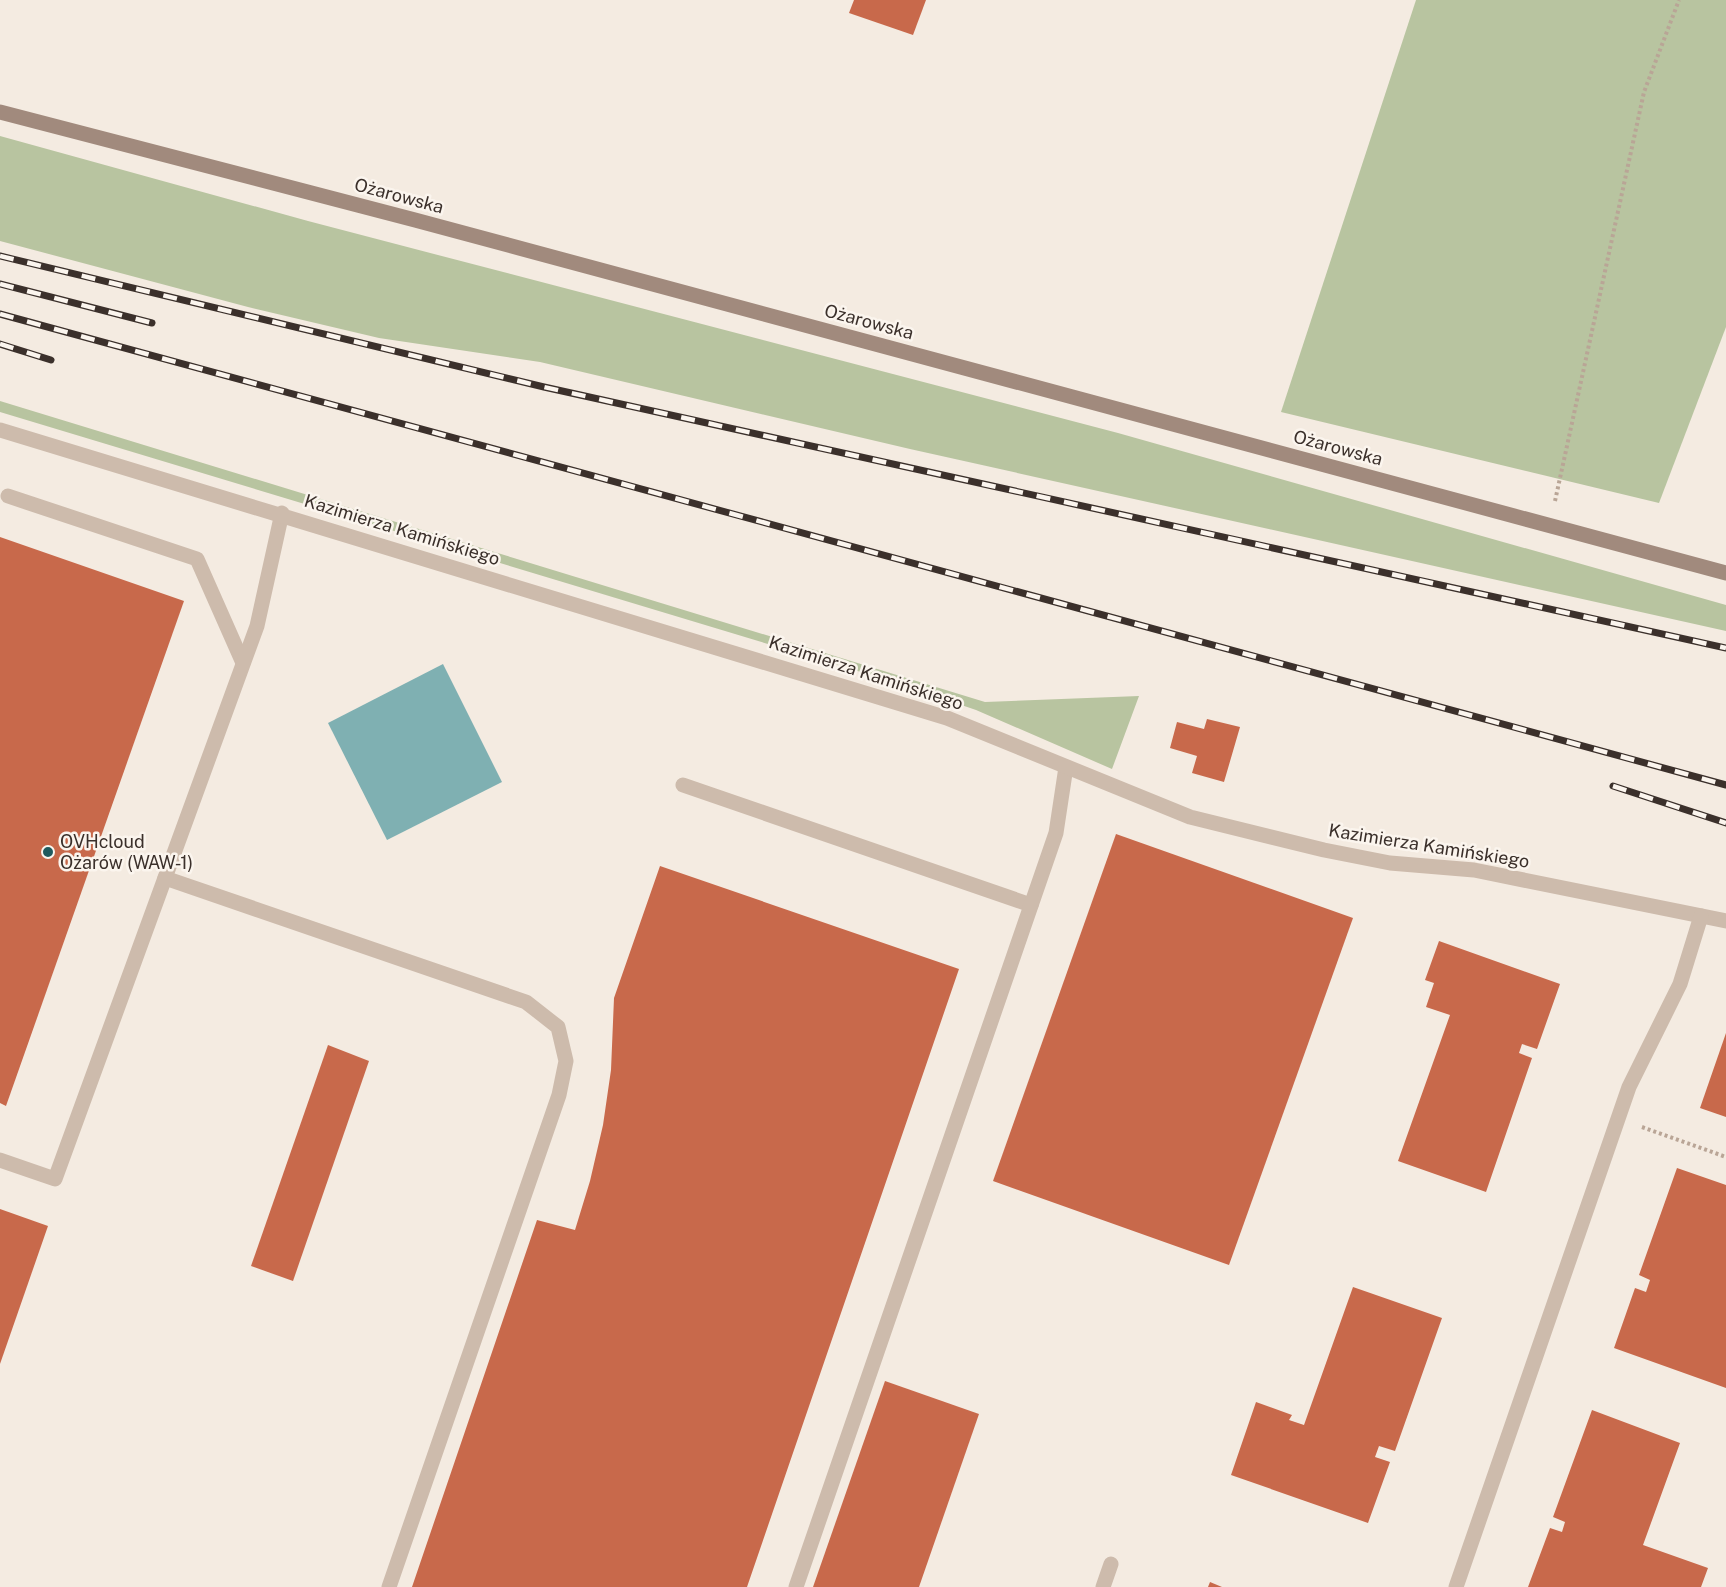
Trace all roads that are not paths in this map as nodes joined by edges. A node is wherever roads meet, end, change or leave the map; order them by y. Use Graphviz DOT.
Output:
graph roads {
  1 [pos="0,112"];
  2 [pos="0,429"];
  3 [pos="8,496"];
  4 [pos="282,513"];
  5 [pos="1726,573"];
  6 [pos="243,663"];
  7 [pos="1066,767"];
  8 [pos="683,785"];
  9 [pos="165,878"];
  10 [pos="1031,905"];
  11 [pos="1701,916"];
  12 [pos="1726,921"];
  13 [pos="0,1160"];
  14 [pos="1112,1564"];
  15 [pos="389,1587"];
  16 [pos="796,1587"];
  17 [pos="1103,1587"];
  18 [pos="1456,1587"];
  1 -- 5 [label="main road, Ożarowska"];
  2 -- 4 [label="street, Kazimierza Kamińskiego"];
  3 -- 6 [label="street"];
  4 -- 6 [label="street"];
  4 -- 7 [label="street, Kazimierza Kamińskiego"];
  6 -- 9 [label="street"];
  7 -- 10 [label="street"];
  7 -- 11 [label="street, Kazimierza Kamińskiego"];
  8 -- 10 [label="street"];
  9 -- 13 [label="street"];
  9 -- 15 [label="street"];
  10 -- 16 [label="street"];
  11 -- 12 [label="street, Kazimierza Kamińskiego"];
  11 -- 18 [label="street"];
  14 -- 17 [label="street"];
}
